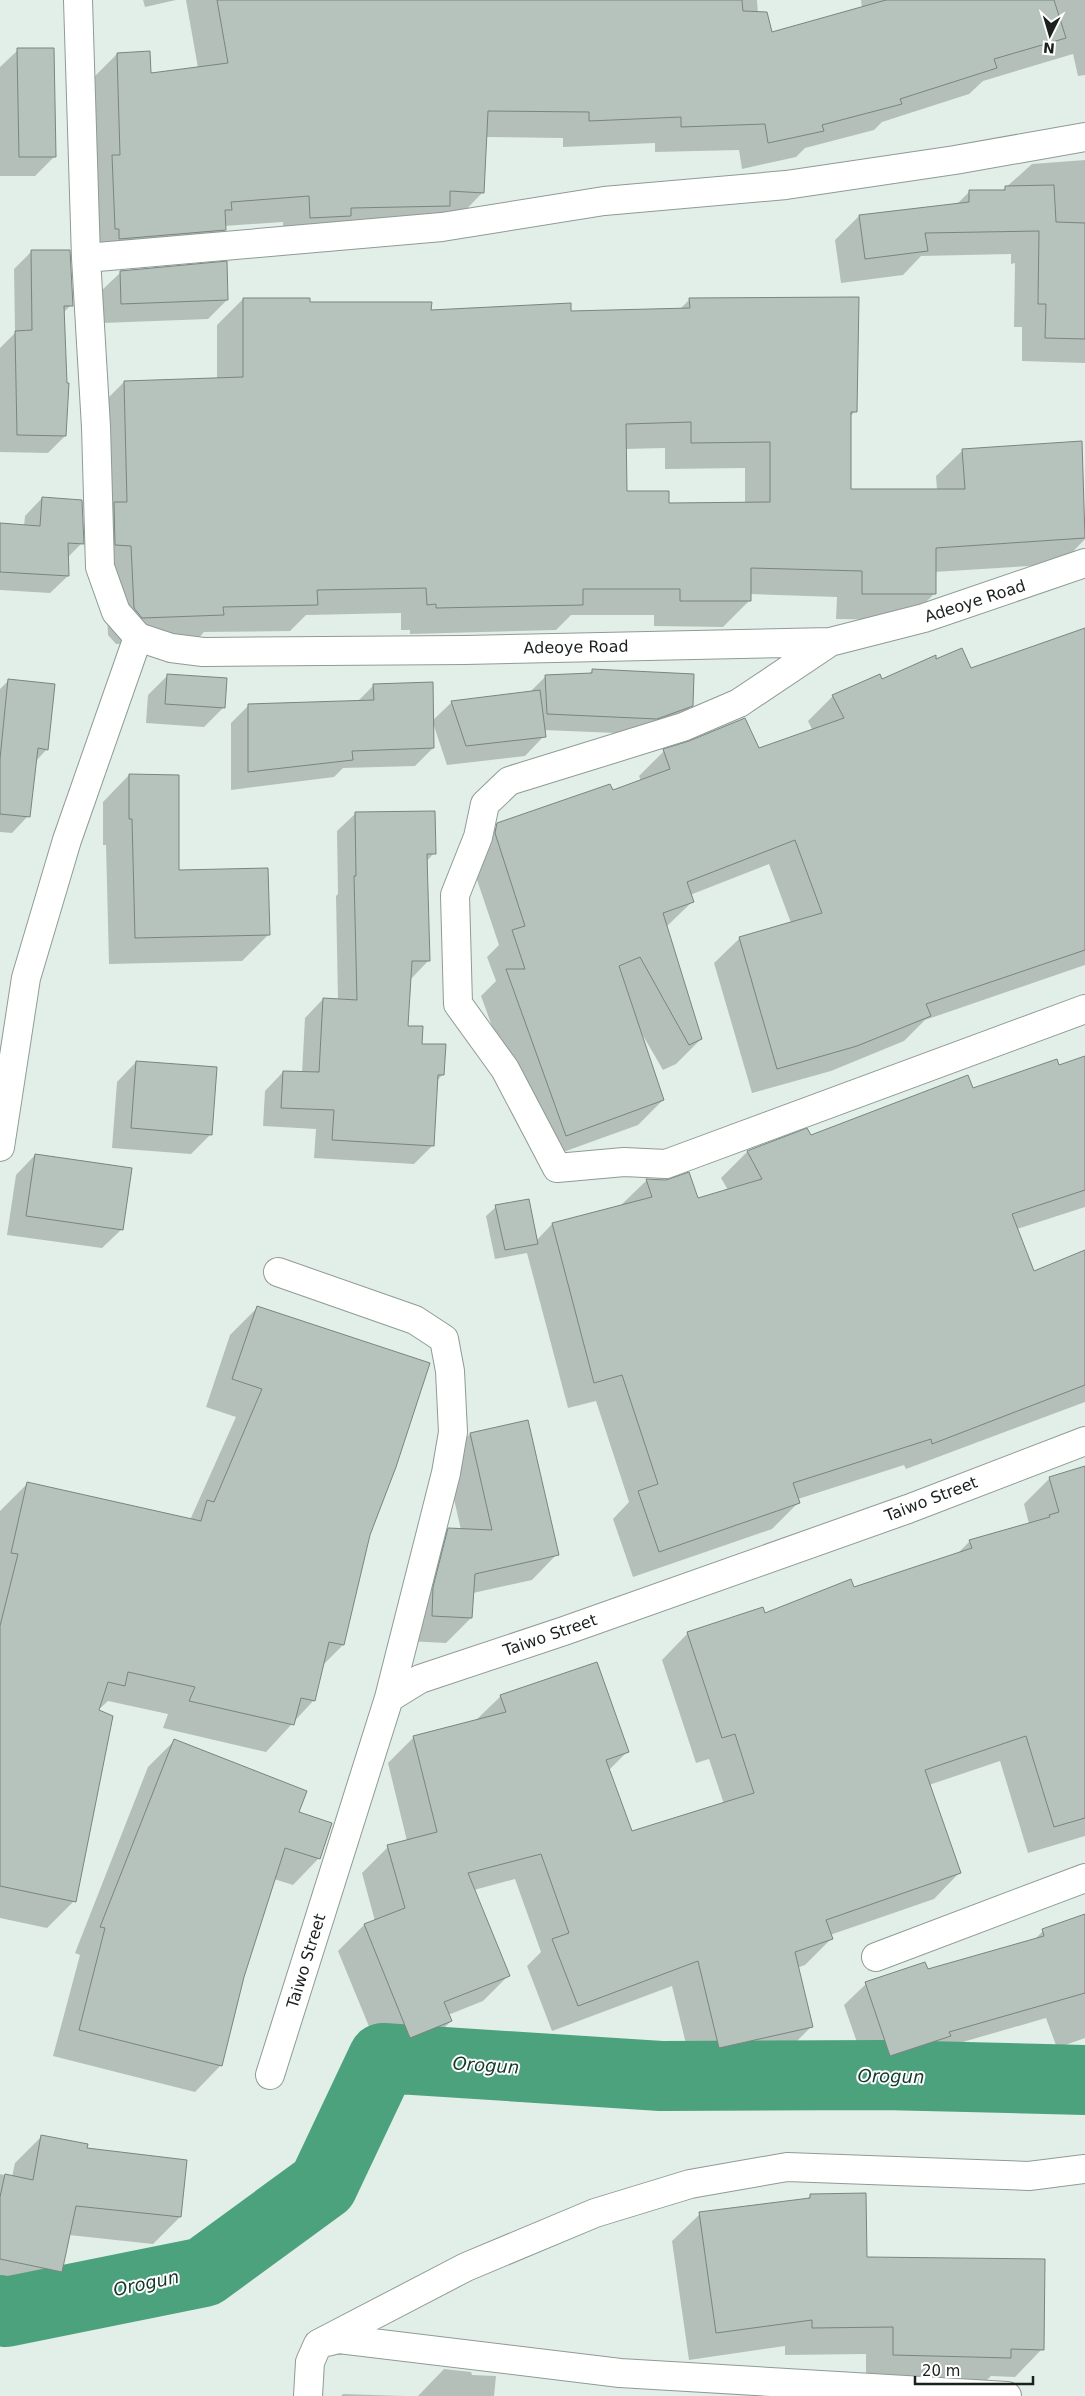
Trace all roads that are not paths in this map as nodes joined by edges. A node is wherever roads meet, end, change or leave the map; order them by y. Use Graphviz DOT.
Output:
graph roads {
  1 [pos="78,0"];
  2 [pos="1085,137"];
  3 [pos="86,258"];
  4 [pos="1085,564"];
  5 [pos="138,637"];
  6 [pos="830,642"];
  7 [pos="1085,1009"];
  8 [pos="0,1147"];
  9 [pos="278,1272"];
  10 [pos="1085,1441"];
  11 [pos="389,1698"];
  12 [pos="1085,1878"];
  13 [pos="876,1957"];
  14 [pos="270,2075"];
  15 [pos="1085,2169"];
  16 [pos="318,2344"];
  17 [pos="894,2393"];
  18 [pos="308,2396"];
  19 [pos="1007,2396"];
  1 -- 3 [label="street"];
  2 -- 3 [label="street"];
  3 -- 5 [label="street"];
  4 -- 6 [label="street, Adeoye Road"];
  5 -- 6 [label="street, Adeoye Road"];
  5 -- 8 [label="street"];
  6 -- 7 [label="street"];
  9 -- 11 [label="street"];
  10 -- 11 [label="street, Taiwo Street"];
  11 -- 14 [label="street, Taiwo Street"];
  12 -- 13 [label="street"];
  15 -- 16 [label="street"];
  16 -- 17 [label="street"];
  16 -- 18 [label="street"];
  17 -- 19 [label="street"];
}
